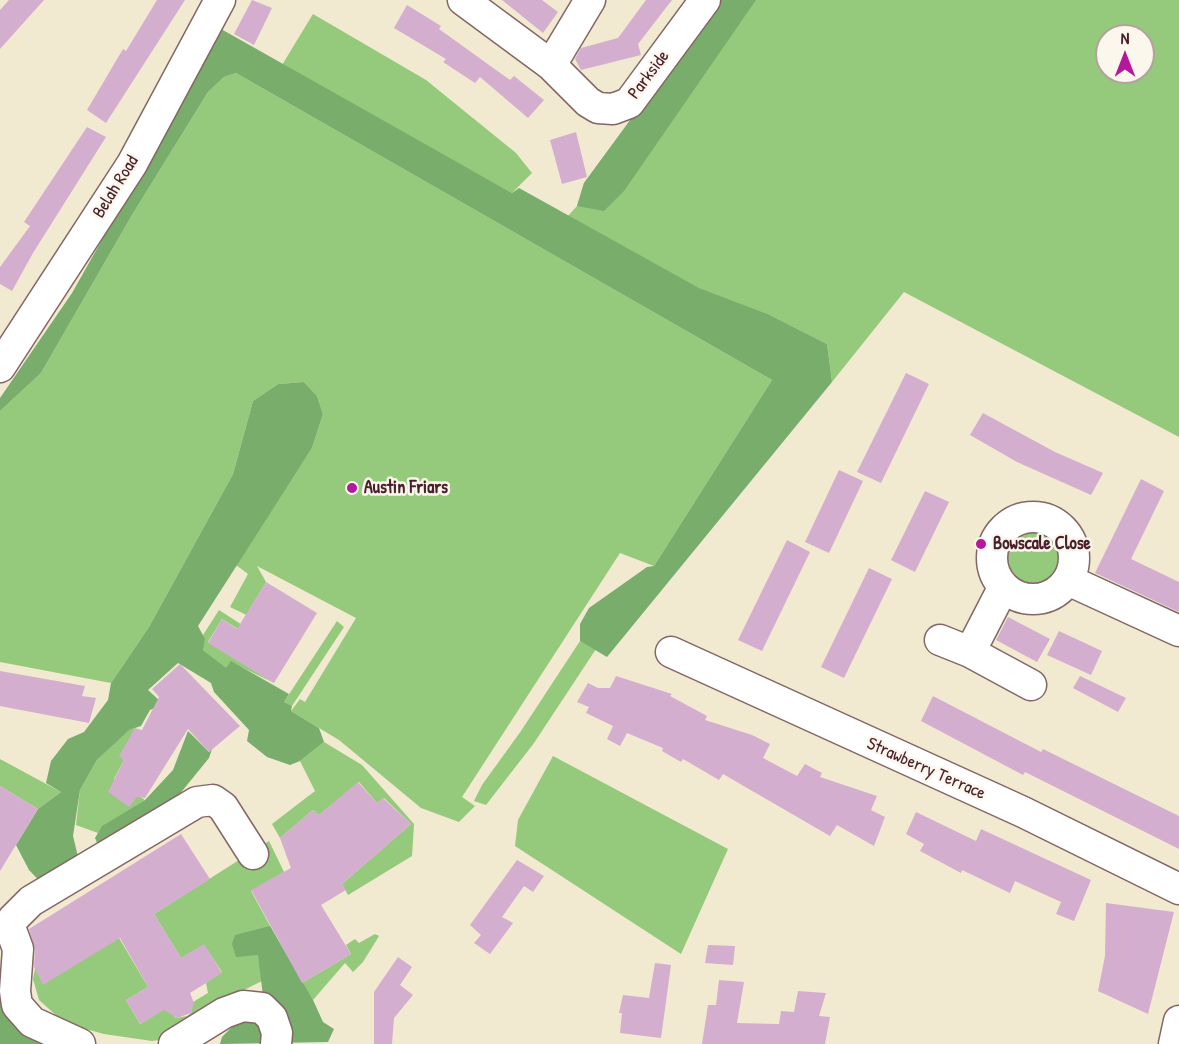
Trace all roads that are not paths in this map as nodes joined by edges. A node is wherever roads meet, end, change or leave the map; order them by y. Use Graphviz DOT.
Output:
graph roads {
  1 [pos="220,0"];
  2 [pos="463,0"];
  3 [pos="590,0"];
  4 [pos="705,0"];
  5 [pos="551,65"];
  6 [pos="0,367"];
  7 [pos="1068,580"];
  8 [pos="1003,588"];
  9 [pos="1179,631"];
  10 [pos="940,640"];
  11 [pos="671,652"];
  12 [pos="970,652"];
  13 [pos="1031,686"];
  14 [pos="253,854"];
  15 [pos="1179,889"];
  16 [pos="80,1044"];
  17 [pos="174,1044"];
  18 [pos="276,1044"];
  1 -- 6 [label="street, Belah Road"];
  2 -- 5 [label="street, Parkside"];
  3 -- 5 [label="street"];
  4 -- 5 [label="street, Parkside"];
  7 -- 8 [label="street"];
  7 -- 8 [label="street"];
  7 -- 9 [label="street"];
  8 -- 12 [label="street"];
  10 -- 12 [label="street"];
  11 -- 15 [label="street, Strawberry Terrace"];
  12 -- 13 [label="street"];
  14 -- 16 [label="street"];
  17 -- 18 [label="street"];
}
